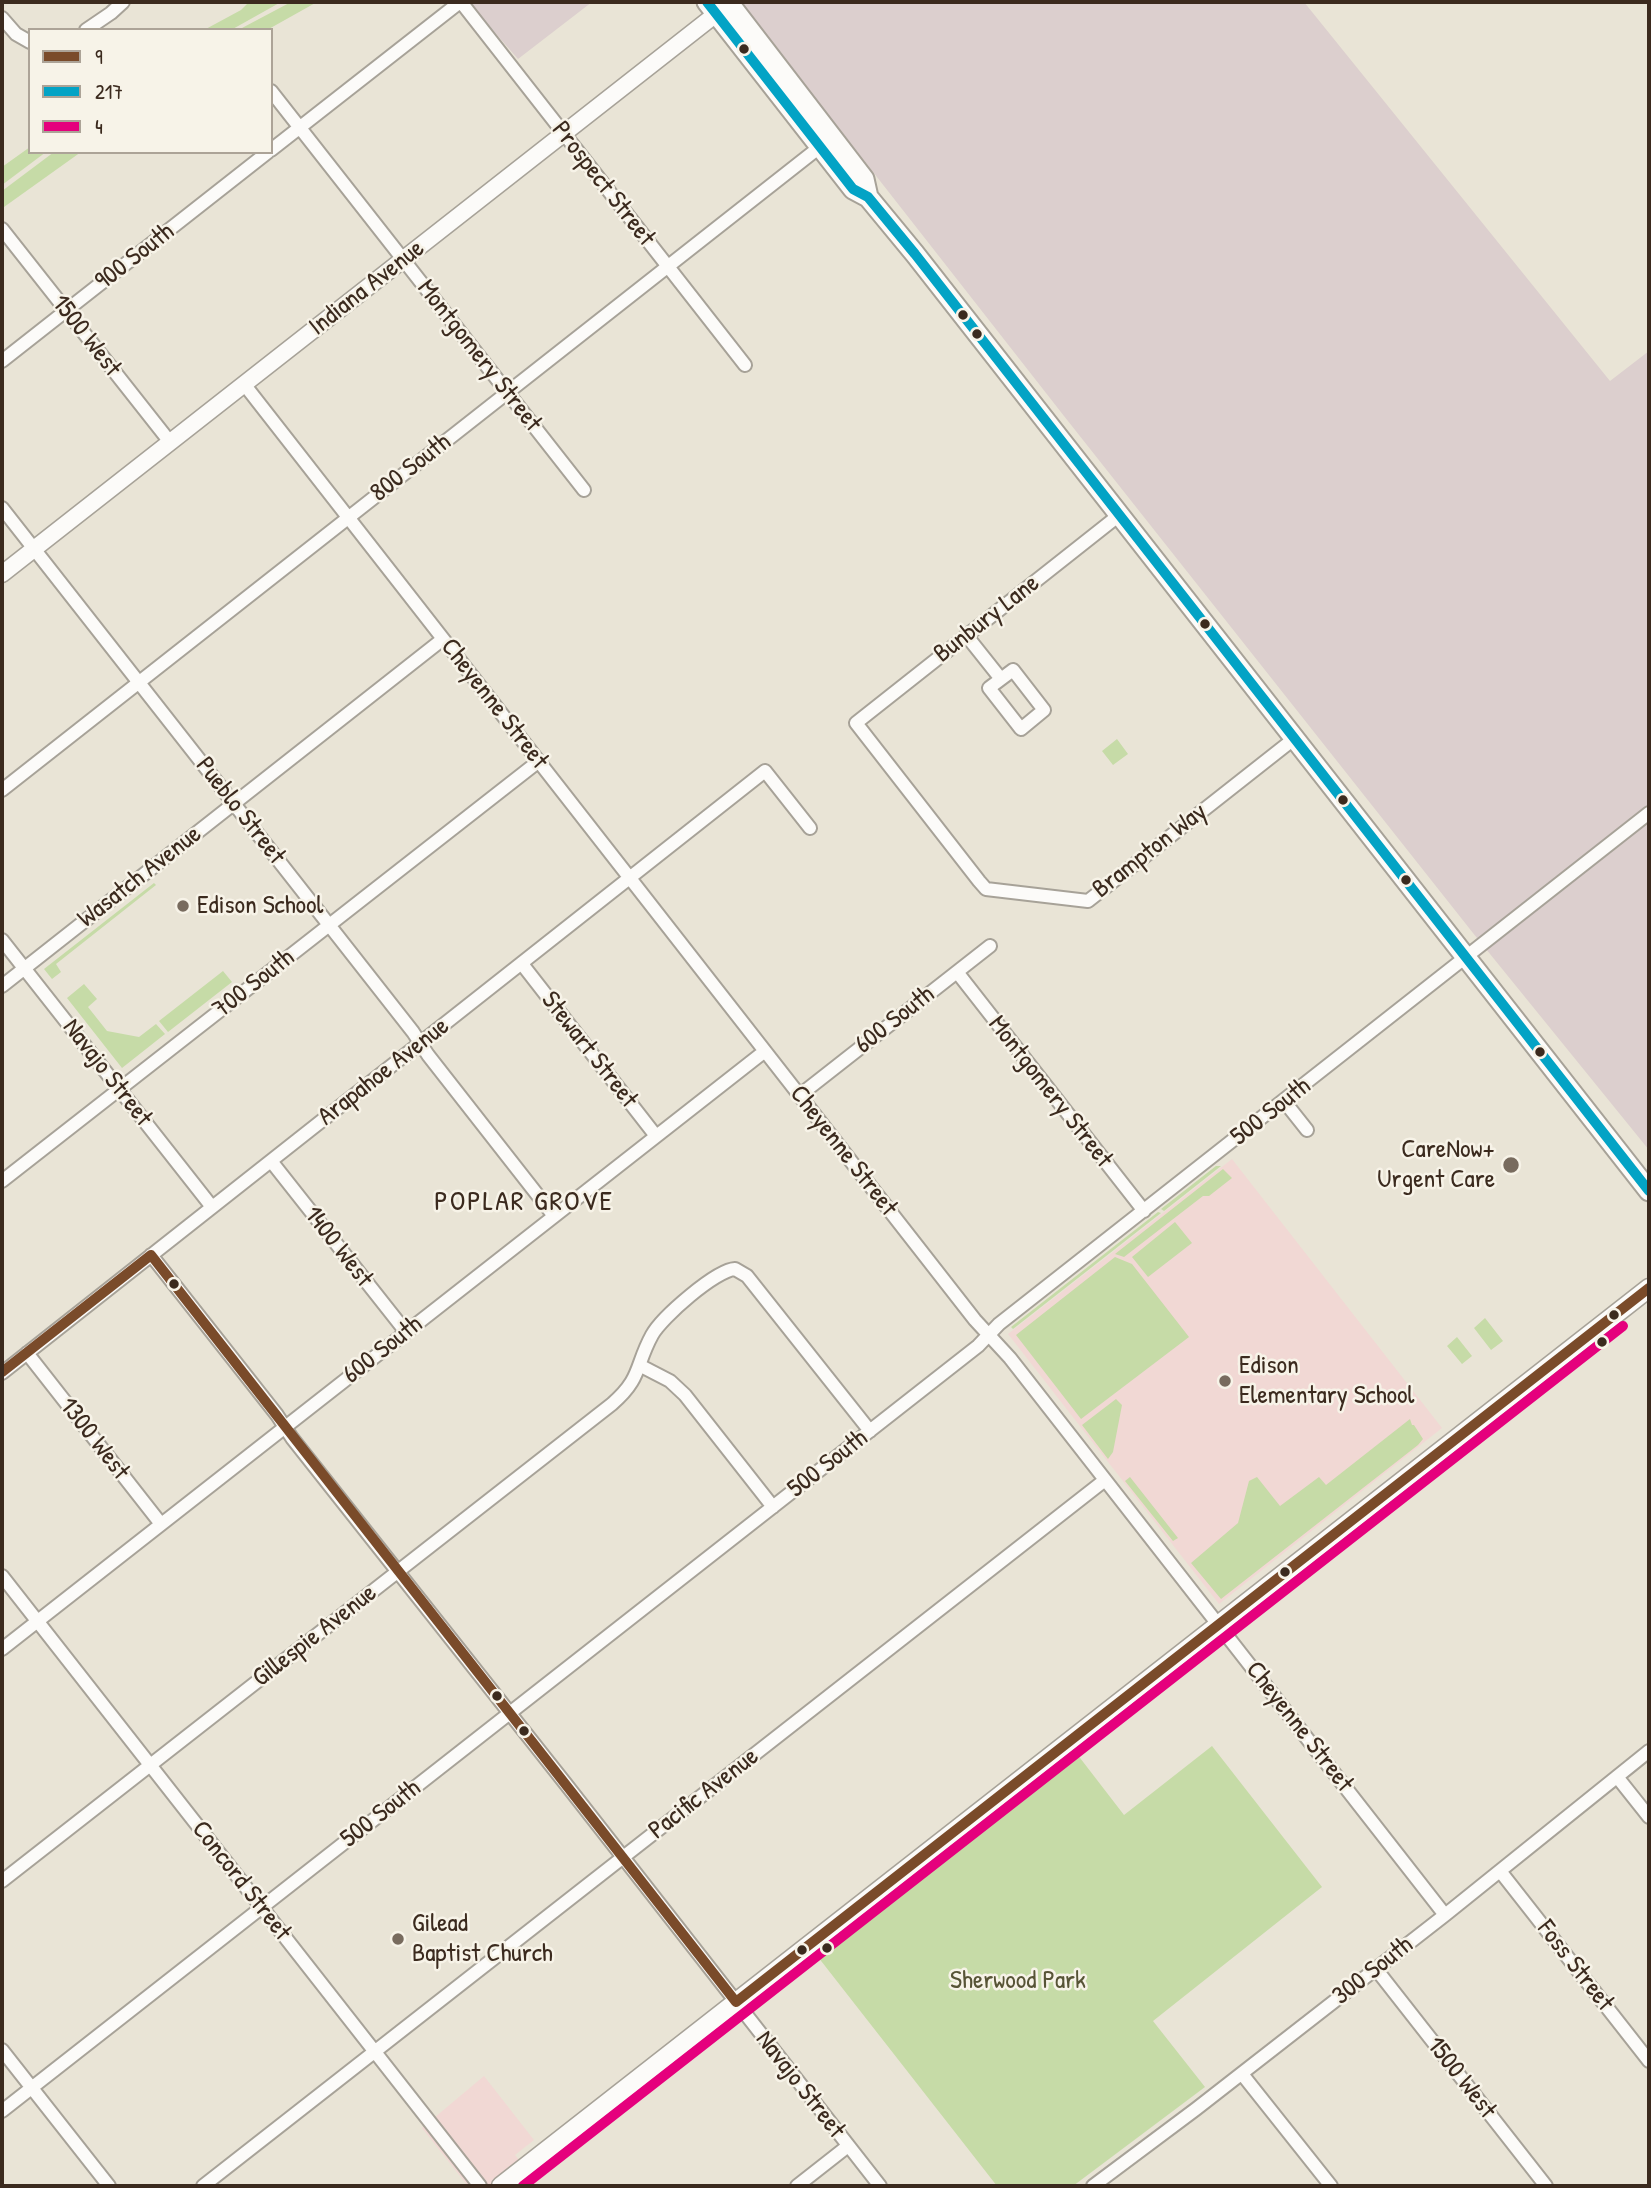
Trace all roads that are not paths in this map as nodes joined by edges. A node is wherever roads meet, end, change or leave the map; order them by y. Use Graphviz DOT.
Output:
graph roads {
  1 [pos="123,2"];
  2 [pos="460,2"];
  3 [pos="723,5"];
  4 [pos="2,18"];
  5 [pos="89,28"];
  6 [pos="28,41"];
  7 [pos="273,93"];
  8 [pos="300,127"];
  9 [pos="564,134"];
  10 [pos="821,146"];
  11 [pos="273,149"];
  12 [pos="266,154"];
  13 [pos="868,197"];
  14 [pos="2,229"];
  15 [pos="403,259"];
  16 [pos="668,266"];
  17 [pos="66,311"];
  18 [pos="2,361"];
  19 [pos="745,365"];
  20 [pos="244,384"];
  21 [pos="508,392"];
  22 [pos="170,442"];
  23 [pos="584,490"];
  24 [pos="2,508"];
  25 [pos="1118,516"];
  26 [pos="349,517"];
  27 [pos="34,549"];
  28 [pos="2,574"];
  29 [pos="966,635"];
  30 [pos="443,639"];
  31 [pos="1001,679"];
  32 [pos="139,682"];
  33 [pos="856,723"];
  34 [pos="1295,738"];
  35 [pos="539,761"];
  36 [pos="2,790"];
  37 [pos="234,803"];
  38 [pos="1649,813"];
  39 [pos="810,828"];
  40 [pos="630,878"];
  41 [pos="329,925"];
  42 [pos="2,940"];
  43 [pos="990,946"];
  44 [pos="1467,958"];
  45 [pos="522,964"];
  46 [pos="24,968"];
  47 [pos="957,972"];
  48 [pos="2,986"];
  49 [pos="421,1044"];
  50 [pos="765,1051"];
  51 [pos="119,1089"];
  52 [pos="800,1095"];
  53 [pos="1284,1101"];
  54 [pos="1307,1130"];
  55 [pos="656,1136"];
  56 [pos="271,1161"];
  57 [pos="2,1181"];
  58 [pos="1649,1191"];
  59 [pos="212,1207"];
  60 [pos="1144,1211"];
  61 [pos="554,1216"];
  62 [pos="152,1255"];
  63 [pos="1649,1288"];
  64 [pos="405,1332"];
  65 [pos="990,1334"];
  66 [pos="27,1353"];
  67 [pos="640,1366"];
  68 [pos="2,1372"];
  69 [pos="285,1426"];
  70 [pos="870,1431"];
  71 [pos="1105,1480"];
  72 [pos="773,1507"];
  73 [pos="161,1524"];
  74 [pos="398,1571"];
  75 [pos="2,1576"];
  76 [pos="37,1621"];
  77 [pos="1219,1625"];
  78 [pos="2,1649"];
  79 [pos="510,1713"];
  80 [pos="1649,1751"];
  81 [pos="150,1765"];
  82 [pos="1618,1778"];
  83 [pos="1649,1818"];
  84 [pos="623,1857"];
  85 [pos="1500,1871"];
  86 [pos="2,1881"];
  87 [pos="262,1908"];
  88 [pos="1445,1915"];
  89 [pos="1376,1969"];
  90 [pos="736,2002"];
  91 [pos="2,2050"];
  92 [pos="375,2052"];
  93 [pos="1649,2061"];
  94 [pos="1242,2074"];
  95 [pos="32,2088"];
  96 [pos="2,2111"];
  97 [pos="848,2146"];
  98 [pos="1108,2182"];
  99 [pos="109,2186"];
  100 [pos="203,2186"];
  101 [pos="480,2186"];
  102 [pos="501,2186"];
  103 [pos="797,2186"];
  104 [pos="880,2186"];
  105 [pos="1093,2186"];
  106 [pos="1331,2186"];
  107 [pos="1546,2186"];
  1 -- 5 [label="street"];
  2 -- 8 [label="street, 900 South"];
  2 -- 9 [label="street, Prospect Street"];
  3 -- 9 [label="street, Indiana Avenue"];
  3 -- 10 [label="main road"];
  3 -- 13 [label="main road"];
  4 -- 6 [label="street"];
  7 -- 8 [label="street, Montgomery Street"];
  8 -- 11 [label="street, 900 South"];
  8 -- 15 [label="street, Montgomery Street"];
  9 -- 15 [label="street, Indiana Avenue"];
  9 -- 16 [label="street, Prospect Street"];
  10 -- 13 [label="main road"];
  10 -- 16 [label="street, 800 South"];
  12 -- 17 [label="street, 900 South"];
  13 -- 25 [label="main road"];
  14 -- 17 [label="street, 1500 West"];
  15 -- 20 [label="street, Indiana Avenue"];
  15 -- 21 [label="street, Montgomery Street"];
  16 -- 19 [label="street, Prospect Street"];
  16 -- 21 [label="street, 800 South"];
  17 -- 18 [label="street, 900 South"];
  17 -- 22 [label="street, 1500 West"];
  20 -- 22 [label="street, Indiana Avenue"];
  20 -- 26 [label="street, Cheyenne Street"];
  21 -- 23 [label="street, Montgomery Street"];
  21 -- 26 [label="street, 800 South"];
  22 -- 27 [label="street, Indiana Avenue"];
  24 -- 27 [label="street, Pueblo Street"];
  25 -- 29 [label="street, Bunbury Lane"];
  25 -- 34 [label="main road"];
  26 -- 30 [label="street, Cheyenne Street"];
  26 -- 32 [label="street, 800 South"];
  27 -- 28 [label="street, Indiana Avenue"];
  27 -- 32 [label="street, Pueblo Street"];
  29 -- 31 [label="street"];
  29 -- 33 [label="street, Bunbury Lane"];
  30 -- 35 [label="street, Cheyenne Street"];
  30 -- 37 [label="street, Wasatch Avenue"];
  31 -- 31 [label="street"];
  32 -- 36 [label="street, 800 South"];
  32 -- 37 [label="street, Pueblo Street"];
  33 -- 34 [label="street, Brampton Way"];
  34 -- 44 [label="main road"];
  35 -- 40 [label="street, Cheyenne Street"];
  35 -- 41 [label="street, 700 South"];
  37 -- 41 [label="street, Pueblo Street"];
  37 -- 46 [label="street, Wasatch Avenue"];
  38 -- 44 [label="street, 500 South"];
  39 -- 40 [label="street, Arapahoe Avenue"];
  40 -- 45 [label="street, Arapahoe Avenue"];
  40 -- 50 [label="street, Cheyenne Street"];
  41 -- 49 [label="street, Pueblo Street"];
  41 -- 51 [label="street, 700 South"];
  42 -- 46 [label="street, Navajo Street"];
  43 -- 47 [label="street, 600 South"];
  44 -- 53 [label="street, 500 South"];
  44 -- 58 [label="main road"];
  45 -- 49 [label="street, Arapahoe Avenue"];
  45 -- 55 [label="street, Stewart Street"];
  46 -- 48 [label="street, Wasatch Avenue"];
  46 -- 51 [label="street, Navajo Street"];
  47 -- 52 [label="street, 600 South"];
  47 -- 60 [label="street, Montgomery Street"];
  49 -- 56 [label="street, Arapahoe Avenue"];
  49 -- 61 [label="street, Pueblo Street"];
  50 -- 52 [label="street, Cheyenne Street"];
  50 -- 55 [label="street, 600 South"];
  51 -- 57 [label="street, 700 South"];
  51 -- 59 [label="street, Navajo Street"];
  52 -- 65 [label="street, Cheyenne Street"];
  53 -- 54 [label="street"];
  53 -- 60 [label="street, 500 South"];
  55 -- 61 [label="street, 600 South"];
  56 -- 59 [label="street, Arapahoe Avenue"];
  56 -- 64 [label="street, 1400 West"];
  59 -- 62 [label="street, Arapahoe Avenue"];
  60 -- 65 [label="street, 500 South"];
  61 -- 64 [label="street, 600 South"];
  62 -- 66 [label="street, Arapahoe Avenue"];
  62 -- 69 [label="street, Navajo Street"];
  63 -- 77 [label="main road"];
  64 -- 69 [label="street, 600 South"];
  65 -- 70 [label="street, 500 South"];
  65 -- 71 [label="street, Cheyenne Street"];
  66 -- 68 [label="street, Arapahoe Avenue"];
  66 -- 73 [label="street, 1300 West"];
  67 -- 70 [label="street, Gillespie Avenue"];
  67 -- 72 [label="street"];
  67 -- 74 [label="street, Gillespie Avenue"];
  69 -- 73 [label="street, 600 South"];
  69 -- 74 [label="street, Navajo Street"];
  70 -- 72 [label="street, 500 South"];
  71 -- 77 [label="street, Cheyenne Street"];
  71 -- 84 [label="street, Pacific Avenue"];
  72 -- 79 [label="street, 500 South"];
  73 -- 76 [label="street, 600 South"];
  74 -- 79 [label="street, Navajo Street"];
  74 -- 81 [label="street, Gillespie Avenue"];
  75 -- 76 [label="street, Concord Street"];
  76 -- 78 [label="street, 600 South"];
  76 -- 81 [label="street, Concord Street"];
  77 -- 88 [label="street, Cheyenne Street"];
  77 -- 90 [label="main road"];
  79 -- 84 [label="street, Navajo Street"];
  79 -- 87 [label="street, 500 South"];
  80 -- 82 [label="street, 300 South"];
  81 -- 86 [label="street, Gillespie Avenue"];
  81 -- 87 [label="street, Concord Street"];
  82 -- 83 [label="street"];
  82 -- 85 [label="street, 300 South"];
  84 -- 90 [label="street, Navajo Street"];
  84 -- 92 [label="street, Pacific Avenue"];
  85 -- 88 [label="street, 300 South"];
  85 -- 93 [label="street, Foss Street"];
  87 -- 92 [label="street, Concord Street"];
  87 -- 95 [label="street, 500 South"];
  88 -- 89 [label="street, 300 South"];
  89 -- 94 [label="street, 300 South"];
  89 -- 107 [label="street, 1500 West"];
  90 -- 97 [label="street, Navajo Street"];
  90 -- 102 [label="main road"];
  91 -- 95 [label="street"];
  92 -- 100 [label="street, Pacific Avenue"];
  92 -- 101 [label="street, Concord Street"];
  94 -- 98 [label="street, 300 South"];
  94 -- 106 [label="street"];
  95 -- 96 [label="street, 500 South"];
  95 -- 99 [label="street"];
  97 -- 103 [label="street"];
  97 -- 104 [label="street, Navajo Street"];
  98 -- 105 [label="street, 300 South"];
}
